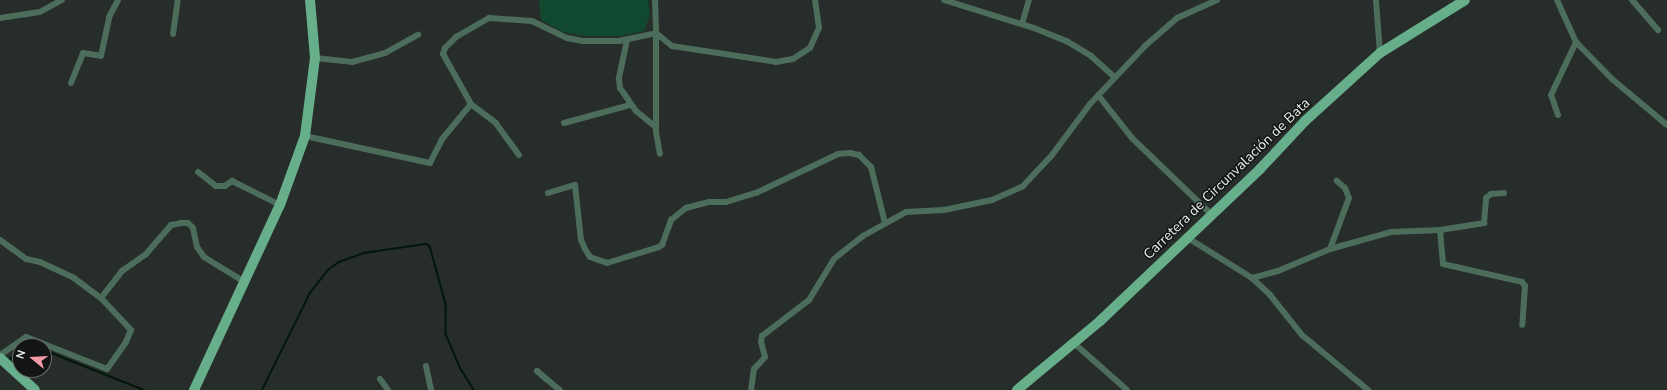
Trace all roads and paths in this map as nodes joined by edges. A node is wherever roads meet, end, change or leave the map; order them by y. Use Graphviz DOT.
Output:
graph roads {
  1 [pos="62,0"];
  2 [pos="118,0"];
  3 [pos="178,0"];
  4 [pos="310,0"];
  5 [pos="655,0"];
  6 [pos="815,0"];
  7 [pos="944,0"];
  8 [pos="1029,0"];
  9 [pos="1217,0"];
  10 [pos="1376,0"];
  11 [pos="1465,0"];
  12 [pos="1557,0"];
  13 [pos="1632,0"];
  14 [pos="0,18"];
  15 [pos="1022,24"];
  16 [pos="1658,30"];
  17 [pos="656,33"];
  18 [pos="173,34"];
  19 [pos="418,35"];
  20 [pos="626,40"];
  21 [pos="1576,42"];
  22 [pos="1380,53"];
  23 [pos="315,58"];
  24 [pos="1114,77"];
  25 [pos="70,83"];
  26 [pos="1098,95"];
  27 [pos="471,104"];
  28 [pos="630,105"];
  29 [pos="1558,115"];
  30 [pos="564,123"];
  31 [pos="1667,125"];
  32 [pos="656,127"];
  33 [pos="305,136"];
  34 [pos="660,154"];
  35 [pos="519,155"];
  36 [pos="198,172"];
  37 [pos="1337,181"];
  38 [pos="548,193"];
  39 [pos="1504,193"];
  40 [pos="280,205"];
  41 [pos="1211,214"];
  42 [pos="885,223"];
  43 [pos="1440,230"];
  44 [pos="1188,238"];
  45 [pos="0,240"];
  46 [pos="1330,249"];
  47 [pos="1252,278"];
  48 [pos="243,281"];
  49 [pos="101,298"];
  50 [pos="1522,325"];
  51 [pos="1075,344"];
  52 [pos="0,357"];
  53 [pos="426,366"];
  54 [pos="380,379"];
  55 [pos="546,379"];
  56 [pos="34,389"];
  57 [pos="194,390"];
  58 [pos="388,390"];
  59 [pos="431,390"];
  60 [pos="558,390"];
  61 [pos="751,390"];
  62 [pos="1017,390"];
  63 [pos="1127,390"];
  64 [pos="1368,390"];
  1 -- 14 [label="street"];
  2 -- 25 [label="street"];
  3 -- 18 [label="street"];
  4 -- 23 [label="main road"];
  5 -- 17 [label="street"];
  6 -- 17 [label="street"];
  7 -- 15 [label="street"];
  8 -- 15 [label="street"];
  9 -- 24 [label="street"];
  10 -- 22 [label="street"];
  11 -- 22 [label="main road, Carretera de Circunvalación de Bata"];
  12 -- 21 [label="street"];
  13 -- 16 [label="street"];
  15 -- 24 [label="street"];
  17 -- 20 [label="street"];
  17 -- 32 [label="street"];
  19 -- 23 [label="street"];
  20 -- 27 [label="street"];
  20 -- 28 [label="street"];
  21 -- 29 [label="street"];
  21 -- 31 [label="street"];
  22 -- 41 [label="main road, Carretera de Circunvalación de Bata"];
  23 -- 33 [label="main road"];
  24 -- 26 [label="street"];
  26 -- 41 [label="street"];
  26 -- 42 [label="street"];
  27 -- 33 [label="street"];
  27 -- 35 [label="street"];
  28 -- 30 [label="street"];
  28 -- 32 [label="street"];
  32 -- 34 [label="street"];
  33 -- 40 [label="main road"];
  36 -- 40 [label="street"];
  37 -- 46 [label="street"];
  38 -- 42 [label="street"];
  39 -- 43 [label="street"];
  40 -- 48 [label="main road"];
  41 -- 44 [label="main road, Carretera de Circunvalación de Bata"];
  42 -- 61 [label="street"];
  43 -- 46 [label="street"];
  43 -- 50 [label="street"];
  44 -- 47 [label="street"];
  44 -- 51 [label="main road, Carretera de Circunvalación de Bata"];
  45 -- 49 [label="street"];
  46 -- 47 [label="street"];
  47 -- 64 [label="street"];
  48 -- 49 [label="street"];
  48 -- 57 [label="main road"];
  49 -- 52 [label="street"];
  51 -- 62 [label="main road, Carretera de Circunvalación de Bata"];
  51 -- 63 [label="street"];
  52 -- 56 [label="main road"];
  53 -- 59 [label="street"];
  54 -- 58 [label="street"];
  55 -- 60 [label="street"];
}
